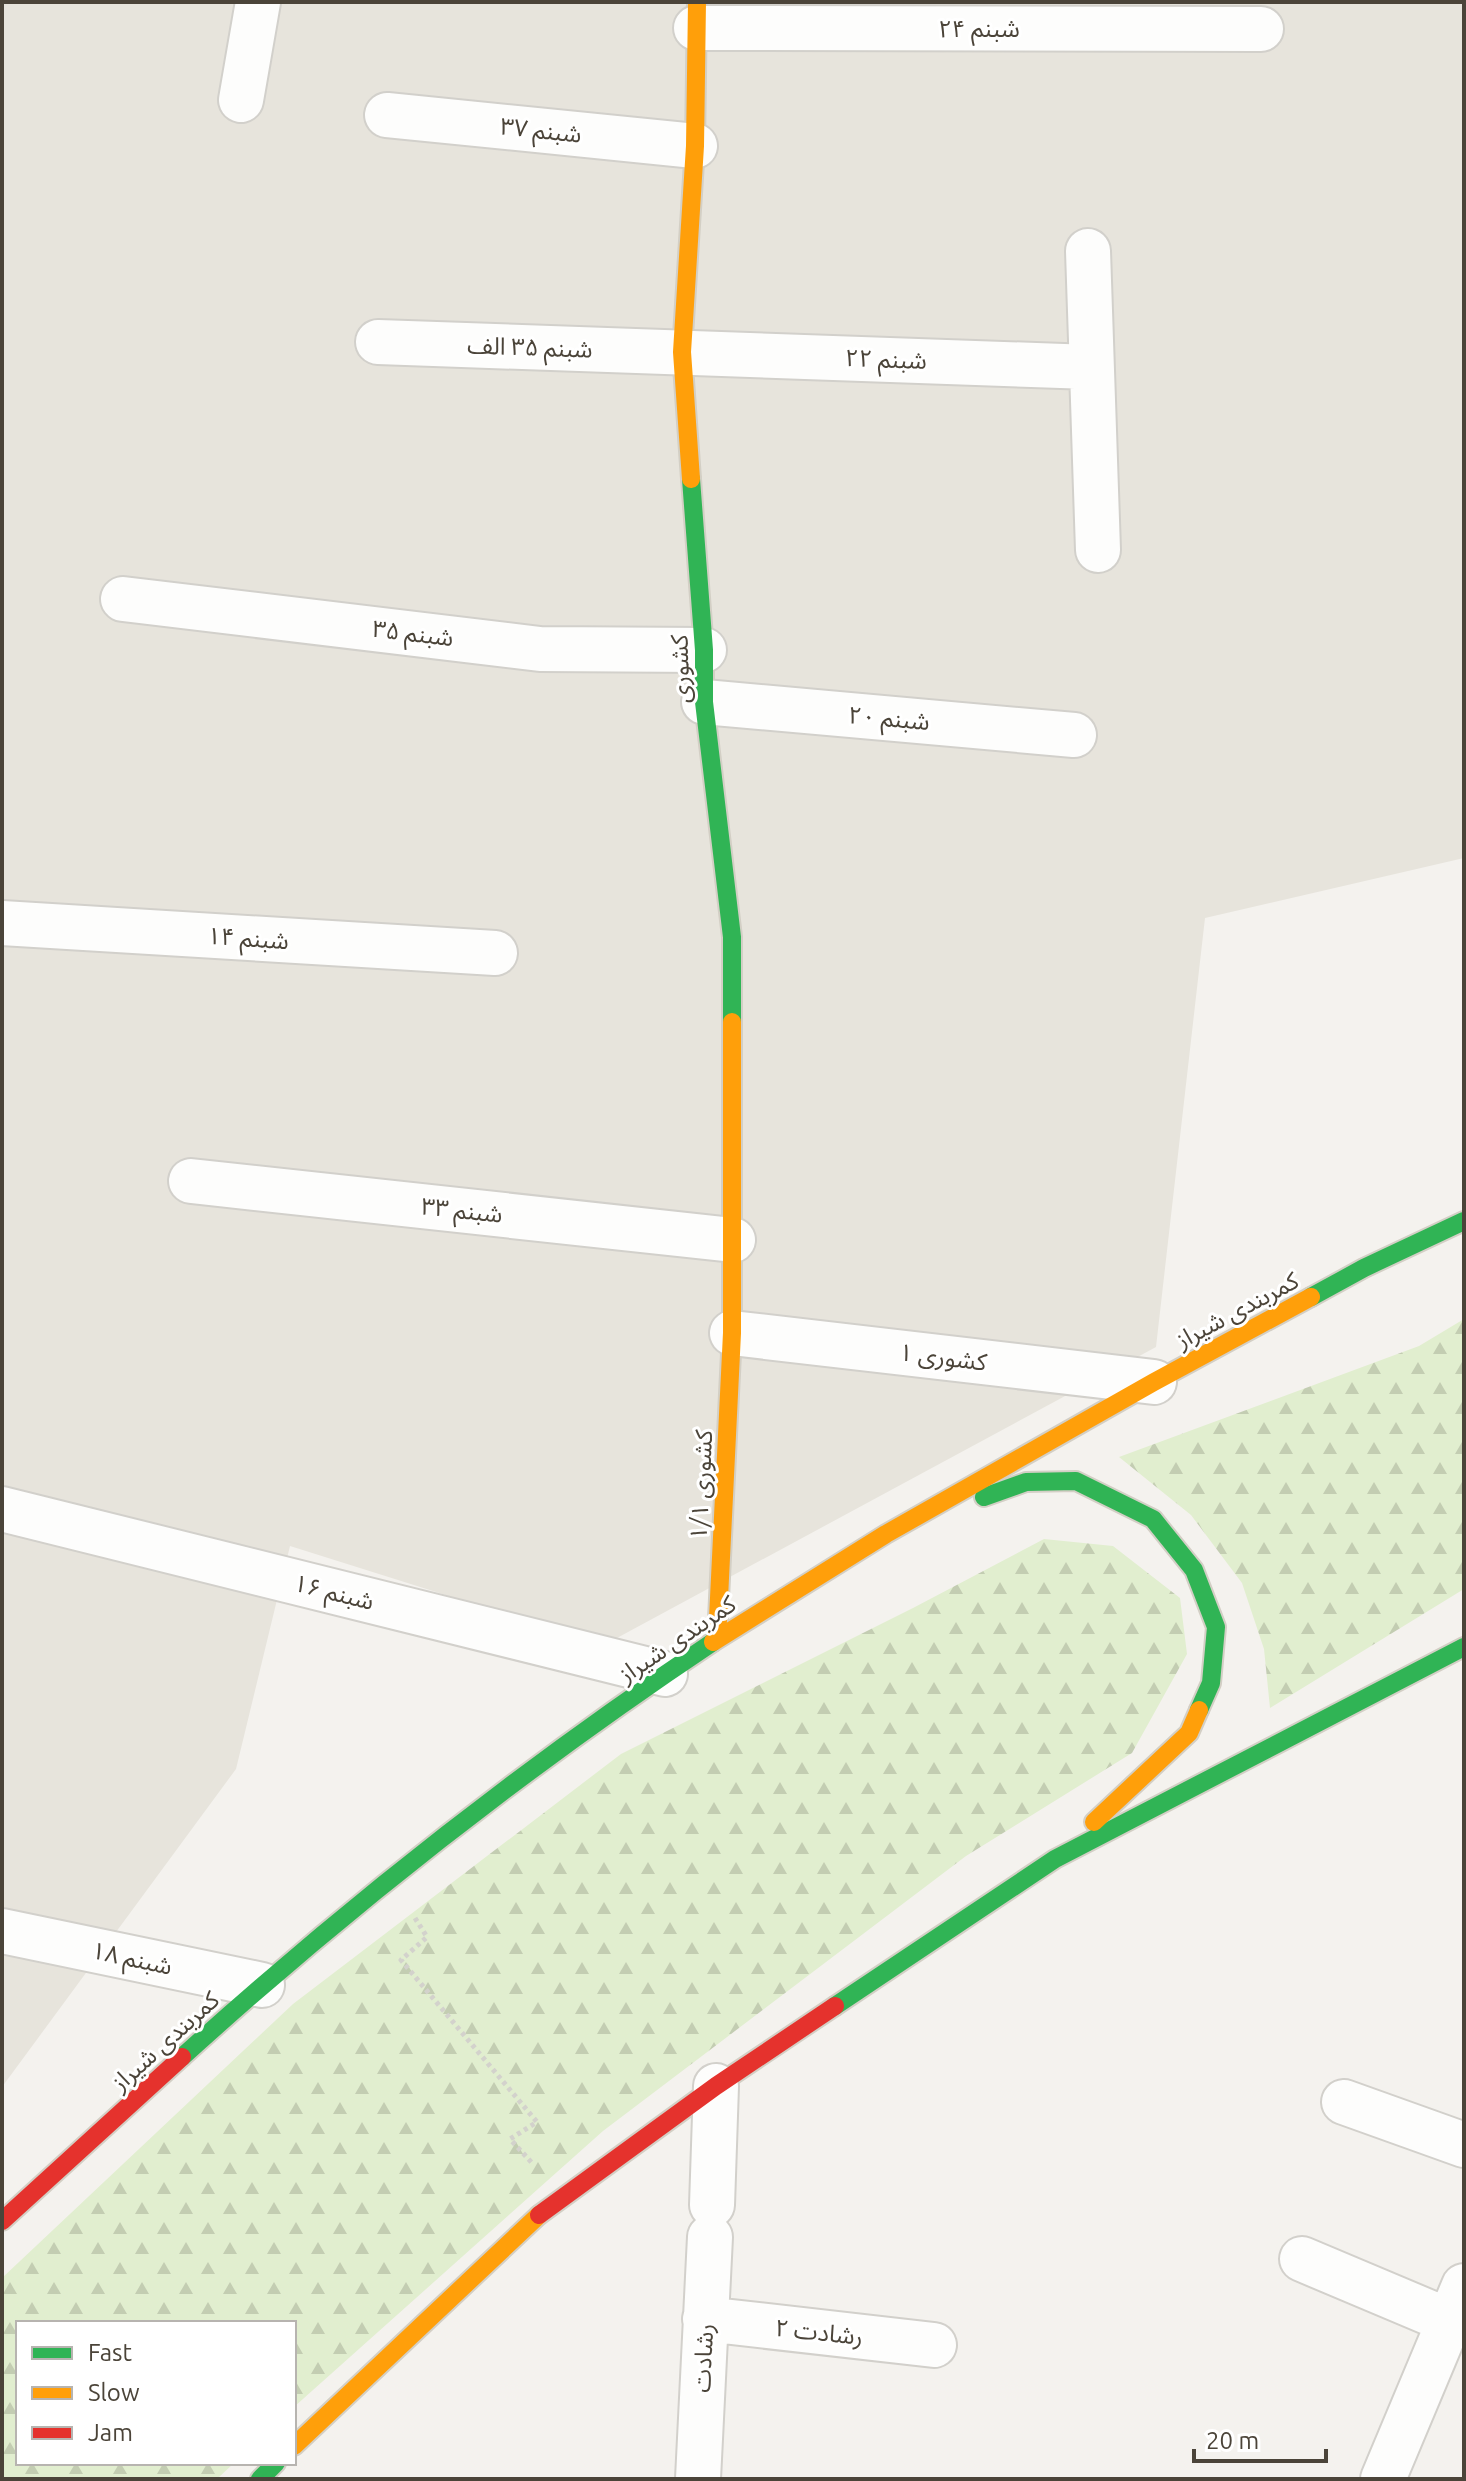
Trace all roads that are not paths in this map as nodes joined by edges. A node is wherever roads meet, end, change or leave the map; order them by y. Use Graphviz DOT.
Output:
graph roads {
  1 [pos="258,2"];
  2 [pos="697,15"];
  3 [pos="1261,29"];
  4 [pos="241,100"];
  5 [pos="387,115"];
  6 [pos="695,146"];
  7 [pos="1088,251"];
  8 [pos="378,342"];
  9 [pos="682,352"];
  10 [pos="1091,367"];
  11 [pos="1098,550"];
  12 [pos="123,599"];
  13 [pos="704,650"];
  14 [pos="704,702"];
  15 [pos="1074,735"];
  16 [pos="2,923"];
  17 [pos="495,953"];
  18 [pos="191,1181"];
  19 [pos="1464,1221"];
  20 [pos="733,1240"];
  21 [pos="732,1333"];
  22 [pos="1154,1382"];
  23 [pos="2,1509"];
  24 [pos="886,1534"];
  25 [pos="717,1639"];
  26 [pos="1464,1647"];
  27 [pos="665,1674"];
  28 [pos="1055,1859"];
  29 [pos="2,1931"];
  30 [pos="262,1985"];
  31 [pos="716,2086"];
  32 [pos="1344,2102"];
  33 [pos="1464,2145"];
  34 [pos="2,2221"];
  35 [pos="1302,2259"];
  36 [pos="1457,2304"];
  37 [pos="705,2319"];
  38 [pos="934,2345"];
  39 [pos="296,2444"];
  40 [pos="698,2479"];
  41 [pos="1383,2479"];
  1 -- 4 [label="street"];
  2 -- 3 [label="street, ۲۴ شبنم"];
  2 -- 6 [label="main road, کشوری"];
  5 -- 6 [label="street, ۳۷ شبنم"];
  6 -- 9 [label="main road, کشوری"];
  7 -- 10 [label="street"];
  8 -- 9 [label="street, شبنم ۳۵ الف"];
  9 -- 10 [label="street, ۲۲ شبنم"];
  9 -- 13 [label="main road, کشوری"];
  10 -- 11 [label="street"];
  12 -- 13 [label="street, ۳۵ شبنم"];
  13 -- 14 [label="main road, کشوری"];
  14 -- 15 [label="street, ۲۰ شبنم"];
  14 -- 20 [label="main road, کشوری"];
  16 -- 17 [label="street, ۱۴ شبنم"];
  18 -- 20 [label="street, ۳۳ شبنم"];
  19 -- 22 [label="main road, کمربندی شیراز"];
  20 -- 21 [label="main road, کشوری"];
  21 -- 22 [label="street, ۱ کشوری"];
  21 -- 25 [label="main road, ۱/۱ کشوری"];
  22 -- 24 [label="main road, کمربندی شیراز"];
  23 -- 27 [label="street, ۱۶ شبنم"];
  24 -- 25 [label="main road, کمربندی شیراز"];
  24 -- 28 [label="main road"];
  25 -- 27 [label="main road, کمربندی شیراز"];
  26 -- 28 [label="main road"];
  27 -- 30 [label="main road, کمربندی شیراز"];
  28 -- 31 [label="main road"];
  29 -- 30 [label="street, ۱۸ شبنم"];
  30 -- 34 [label="main road, کمربندی شیراز"];
  31 -- 37 [label="street, رشادت"];
  31 -- 39 [label="main road"];
  32 -- 33 [label="street"];
  35 -- 36 [label="street"];
  36 -- 41 [label="street"];
  37 -- 38 [label="street, ۲ رشادت"];
  37 -- 40 [label="street, رشادت"];
}
